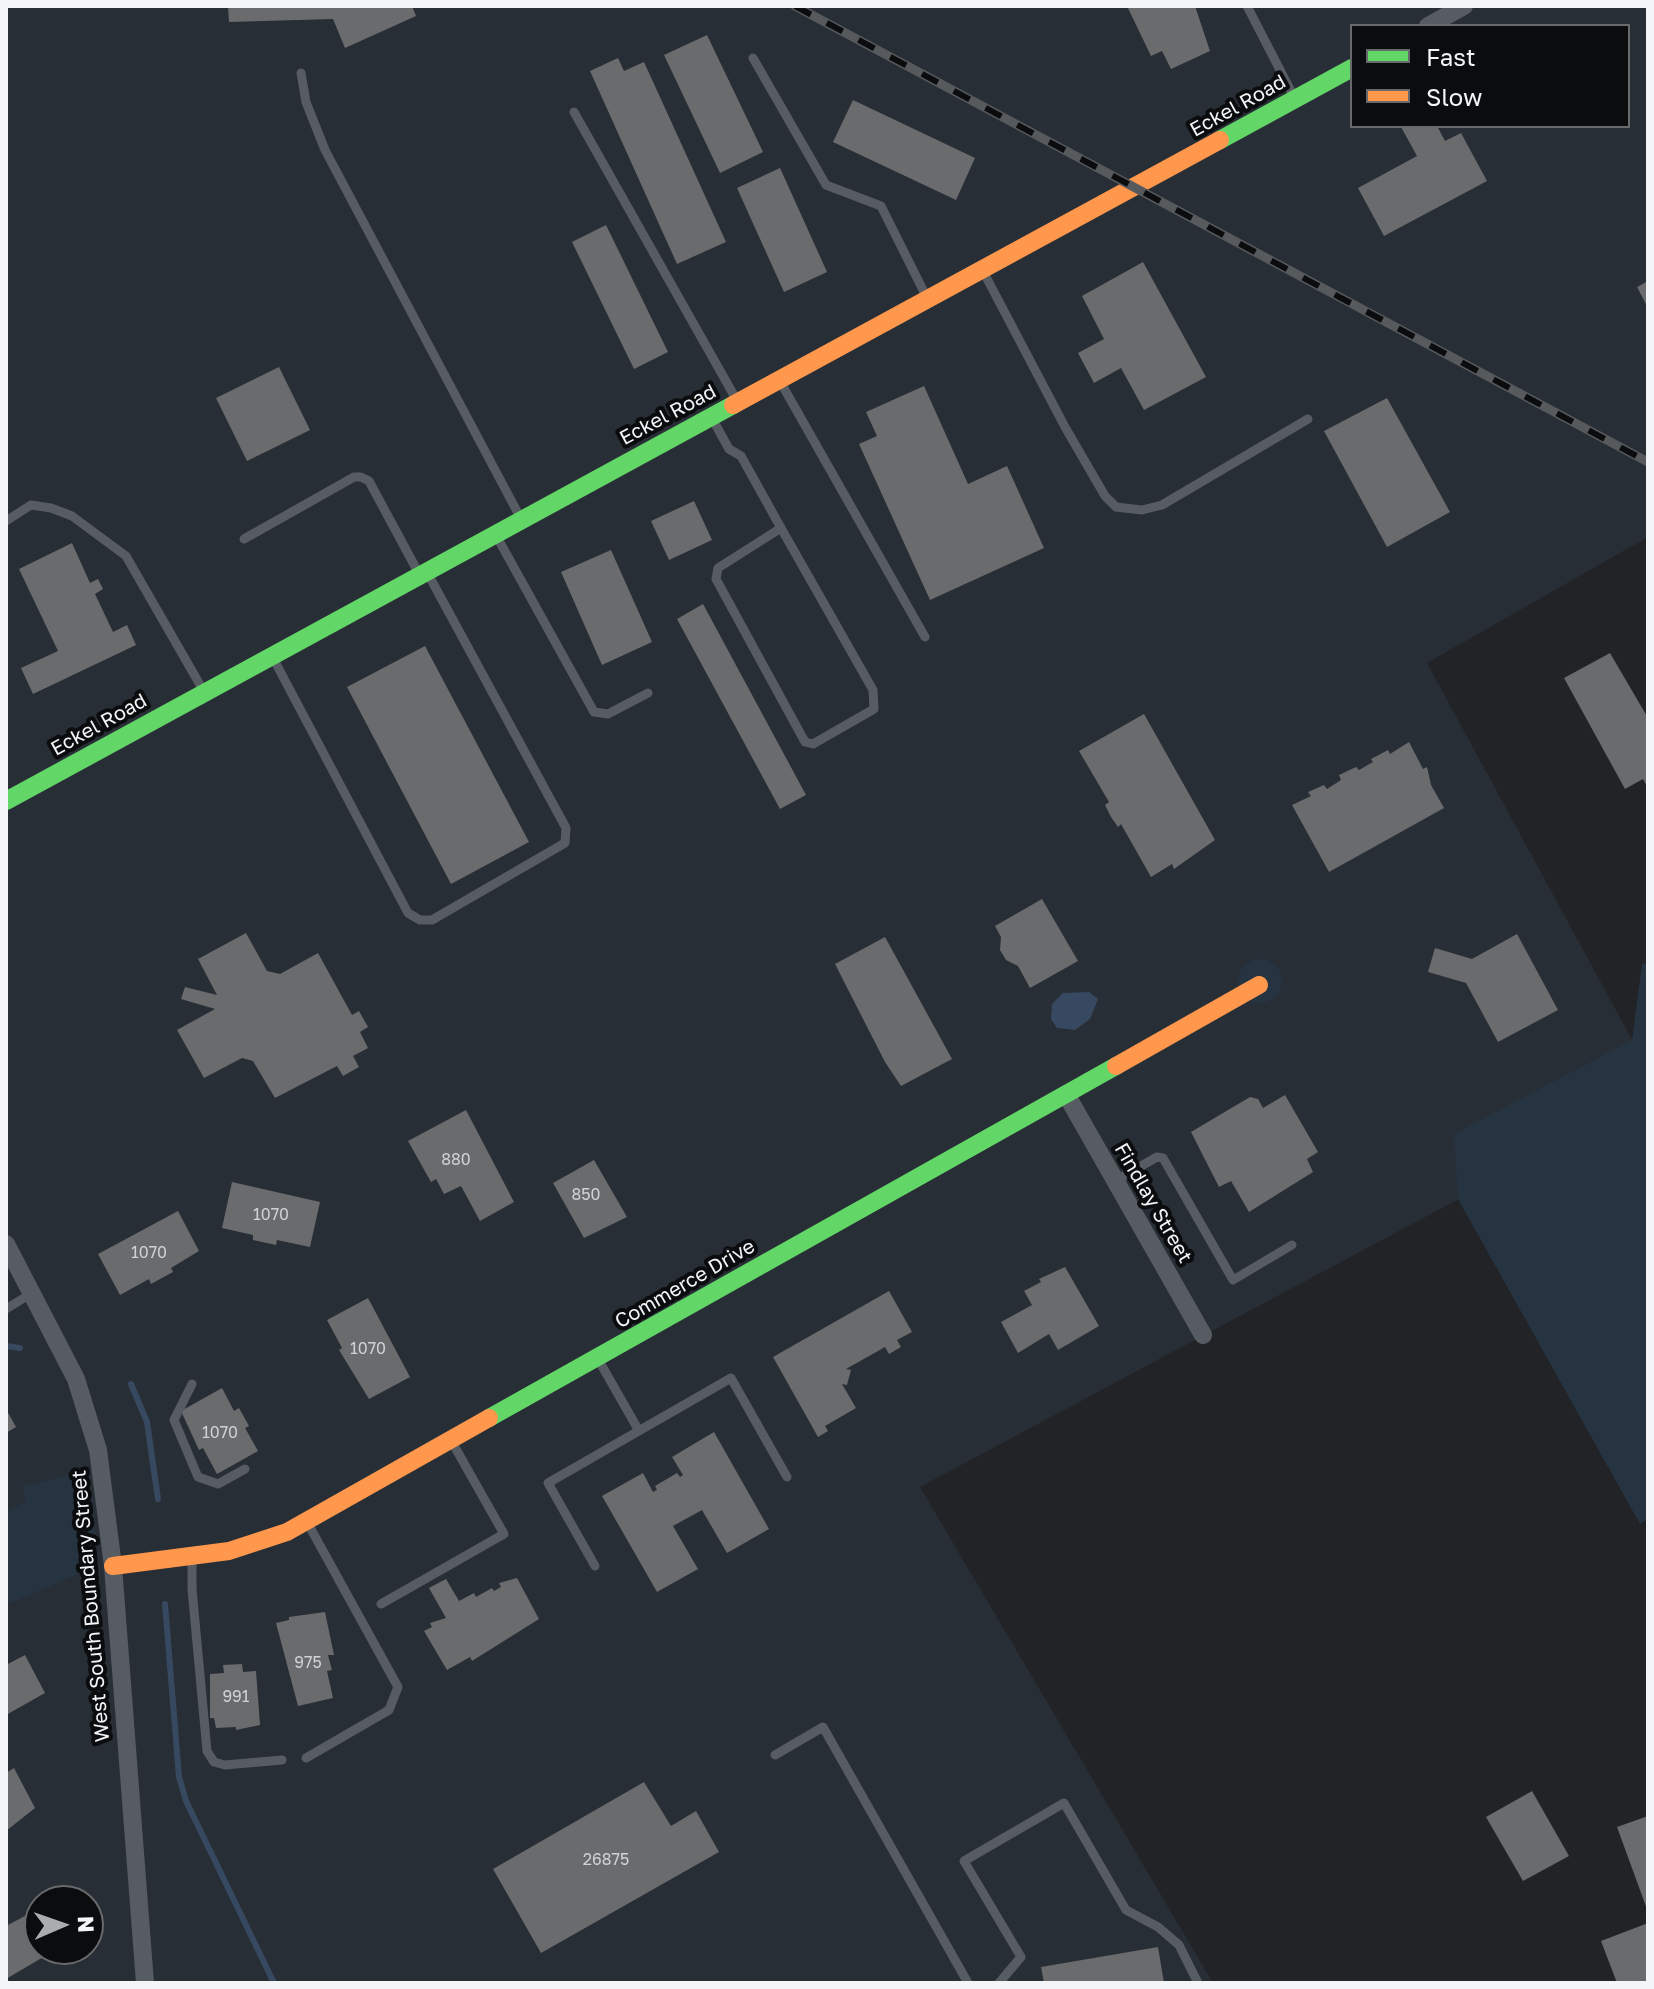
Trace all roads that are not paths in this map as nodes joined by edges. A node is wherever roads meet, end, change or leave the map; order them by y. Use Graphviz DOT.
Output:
graph roads {
  1 [pos="1247,6"];
  2 [pos="1464,6"];
  3 [pos="1432,24"];
  4 [pos="753,58"];
  5 [pos="1350,69"];
  6 [pos="301,73"];
  7 [pos="1295,99"];
  8 [pos="574,112"];
  9 [pos="982,270"];
  10 [pos="928,299"];
  11 [pos="779,380"];
  12 [pos="738,402"];
  13 [pos="711,417"];
  14 [pos="1308,419"];
  15 [pos="522,520"];
  16 [pos="6,521"];
  17 [pos="781,528"];
  18 [pos="496,534"];
  19 [pos="244,539"];
  20 [pos="423,573"];
  21 [pos="925,637"];
  22 [pos="272,656"];
  23 [pos="204,693"];
  24 [pos="648,693"];
  25 [pos="6,801"];
  26 [pos="1259,985"];
  27 [pos="1066,1094"];
  28 [pos="1115,1181"];
  29 [pos="6,1244"];
  30 [pos="1292,1245"];
  31 [pos="32,1293"];
  32 [pos="6,1309"];
  33 [pos="1203,1335"];
  34 [pos="598,1359"];
  35 [pos="192,1384"];
  36 [pos="639,1431"];
  37 [pos="452,1442"];
  38 [pos="245,1469"];
  39 [pos="787,1477"];
  40 [pos="307,1522"];
  41 [pos="192,1558"];
  42 [pos="113,1566"];
  43 [pos="595,1566"];
  44 [pos="381,1604"];
  45 [pos="775,1755"];
  46 [pos="306,1758"];
  47 [pos="282,1760"];
  48 [pos="145,1983"];
  49 [pos="968,1983"];
  50 [pos="999,1983"];
  51 [pos="1198,1983"];
  1 -- 7 [label="lane"];
  2 -- 3 [label="street"];
  4 -- 10 [label="lane"];
  5 -- 7 [label="street, Eckel Road"];
  6 -- 15 [label="lane"];
  7 -- 9 [label="street, Eckel Road"];
  8 -- 12 [label="lane"];
  9 -- 10 [label="street, Eckel Road"];
  9 -- 14 [label="lane"];
  10 -- 11 [label="street, Eckel Road"];
  11 -- 12 [label="street, Eckel Road"];
  11 -- 21 [label="lane"];
  12 -- 13 [label="street, Eckel Road"];
  13 -- 15 [label="street, Eckel Road"];
  13 -- 17 [label="lane"];
  15 -- 18 [label="street, Eckel Road"];
  16 -- 23 [label="lane"];
  17 -- 17 [label="lane"];
  18 -- 20 [label="street, Eckel Road"];
  18 -- 24 [label="lane"];
  19 -- 20 [label="lane"];
  20 -- 22 [label="street, Eckel Road"];
  20 -- 22 [label="lane"];
  22 -- 23 [label="street, Eckel Road"];
  23 -- 25 [label="street, Eckel Road"];
  26 -- 27 [label="street, Commerce Drive"];
  27 -- 28 [label="street, Findlay Street"];
  27 -- 34 [label="street, Commerce Drive"];
  28 -- 30 [label="lane"];
  28 -- 33 [label="street, Findlay Street"];
  29 -- 31 [label="street, West South Boundary Street"];
  31 -- 32 [label="lane"];
  31 -- 42 [label="street, West South Boundary Street"];
  34 -- 36 [label="lane"];
  34 -- 37 [label="street, Commerce Drive"];
  35 -- 38 [label="lane"];
  36 -- 39 [label="lane"];
  36 -- 43 [label="lane"];
  37 -- 40 [label="street, Commerce Drive"];
  37 -- 44 [label="lane"];
  40 -- 41 [label="street, Commerce Drive"];
  40 -- 46 [label="lane"];
  41 -- 42 [label="street, Commerce Drive"];
  41 -- 47 [label="lane"];
  42 -- 48 [label="street, West South Boundary Street"];
  45 -- 49 [label="lane"];
  50 -- 51 [label="lane"];
}
